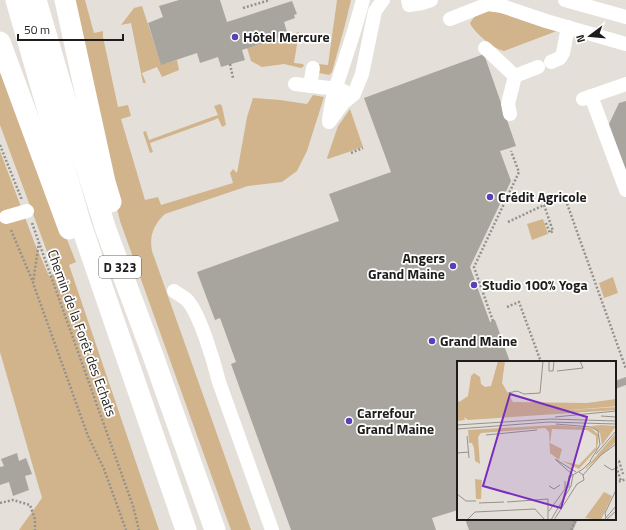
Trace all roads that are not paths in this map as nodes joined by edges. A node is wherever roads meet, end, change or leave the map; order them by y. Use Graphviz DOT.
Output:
graph roads {
  1 [pos="16,0"];
  2 [pos="36,0"];
  3 [pos="65,0"];
  4 [pos="363,0"];
  5 [pos="383,0"];
  6 [pos="408,0"];
  7 [pos="431,0"];
  8 [pos="565,0"];
  9 [pos="626,17"];
  10 [pos="450,19"];
  11 [pos="568,27"];
  12 [pos="0,42"];
  13 [pos="626,44"];
  14 [pos="485,48"];
  15 [pos="347,54"];
  16 [pos="551,62"];
  17 [pos="538,67"];
  18 [pos="313,68"];
  19 [pos="515,76"];
  20 [pos="295,84"];
  21 [pos="626,84"];
  22 [pos="310,86"];
  23 [pos="335,90"];
  24 [pos="354,94"];
  25 [pos="510,114"];
  26 [pos="625,185"];
  27 [pos="27,211"];
  28 [pos="6,217"];
  29 [pos="99,278"];
  30 [pos="174,291"];
  31 [pos="152,353"];
  32 [pos="186,530"];
  33 [pos="215,530"];
  34 [pos="272,530"];
  1 -- 29 [label="highway, D 323"];
  2 -- 31 [label="highway, D 323"];
  3 -- 31 [label="highway"];
  4 -- 15 [label="street"];
  5 -- 24 [label="street"];
  6 -- 7 [label="street"];
  8 -- 9 [label="street"];
  10 -- 11 [label="street"];
  11 -- 13 [label="street"];
  11 -- 16 [label="street"];
  12 -- 29 [label="highway"];
  14 -- 19 [label="street"];
  15 -- 23 [label="street"];
  15 -- 24 [label="street"];
  17 -- 19 [label="street"];
  18 -- 22 [label="street"];
  19 -- 25 [label="street"];
  20 -- 22 [label="street"];
  21 -- 26 [label="street"];
  22 -- 23 [label="street"];
  23 -- 24 [label="street"];
  23 -- 24 [label="street"];
  27 -- 28 [label="street"];
  29 -- 32 [label="highway, D 323"];
  30 -- 34 [label="street"];
  31 -- 33 [label="highway, D 323"];
}
